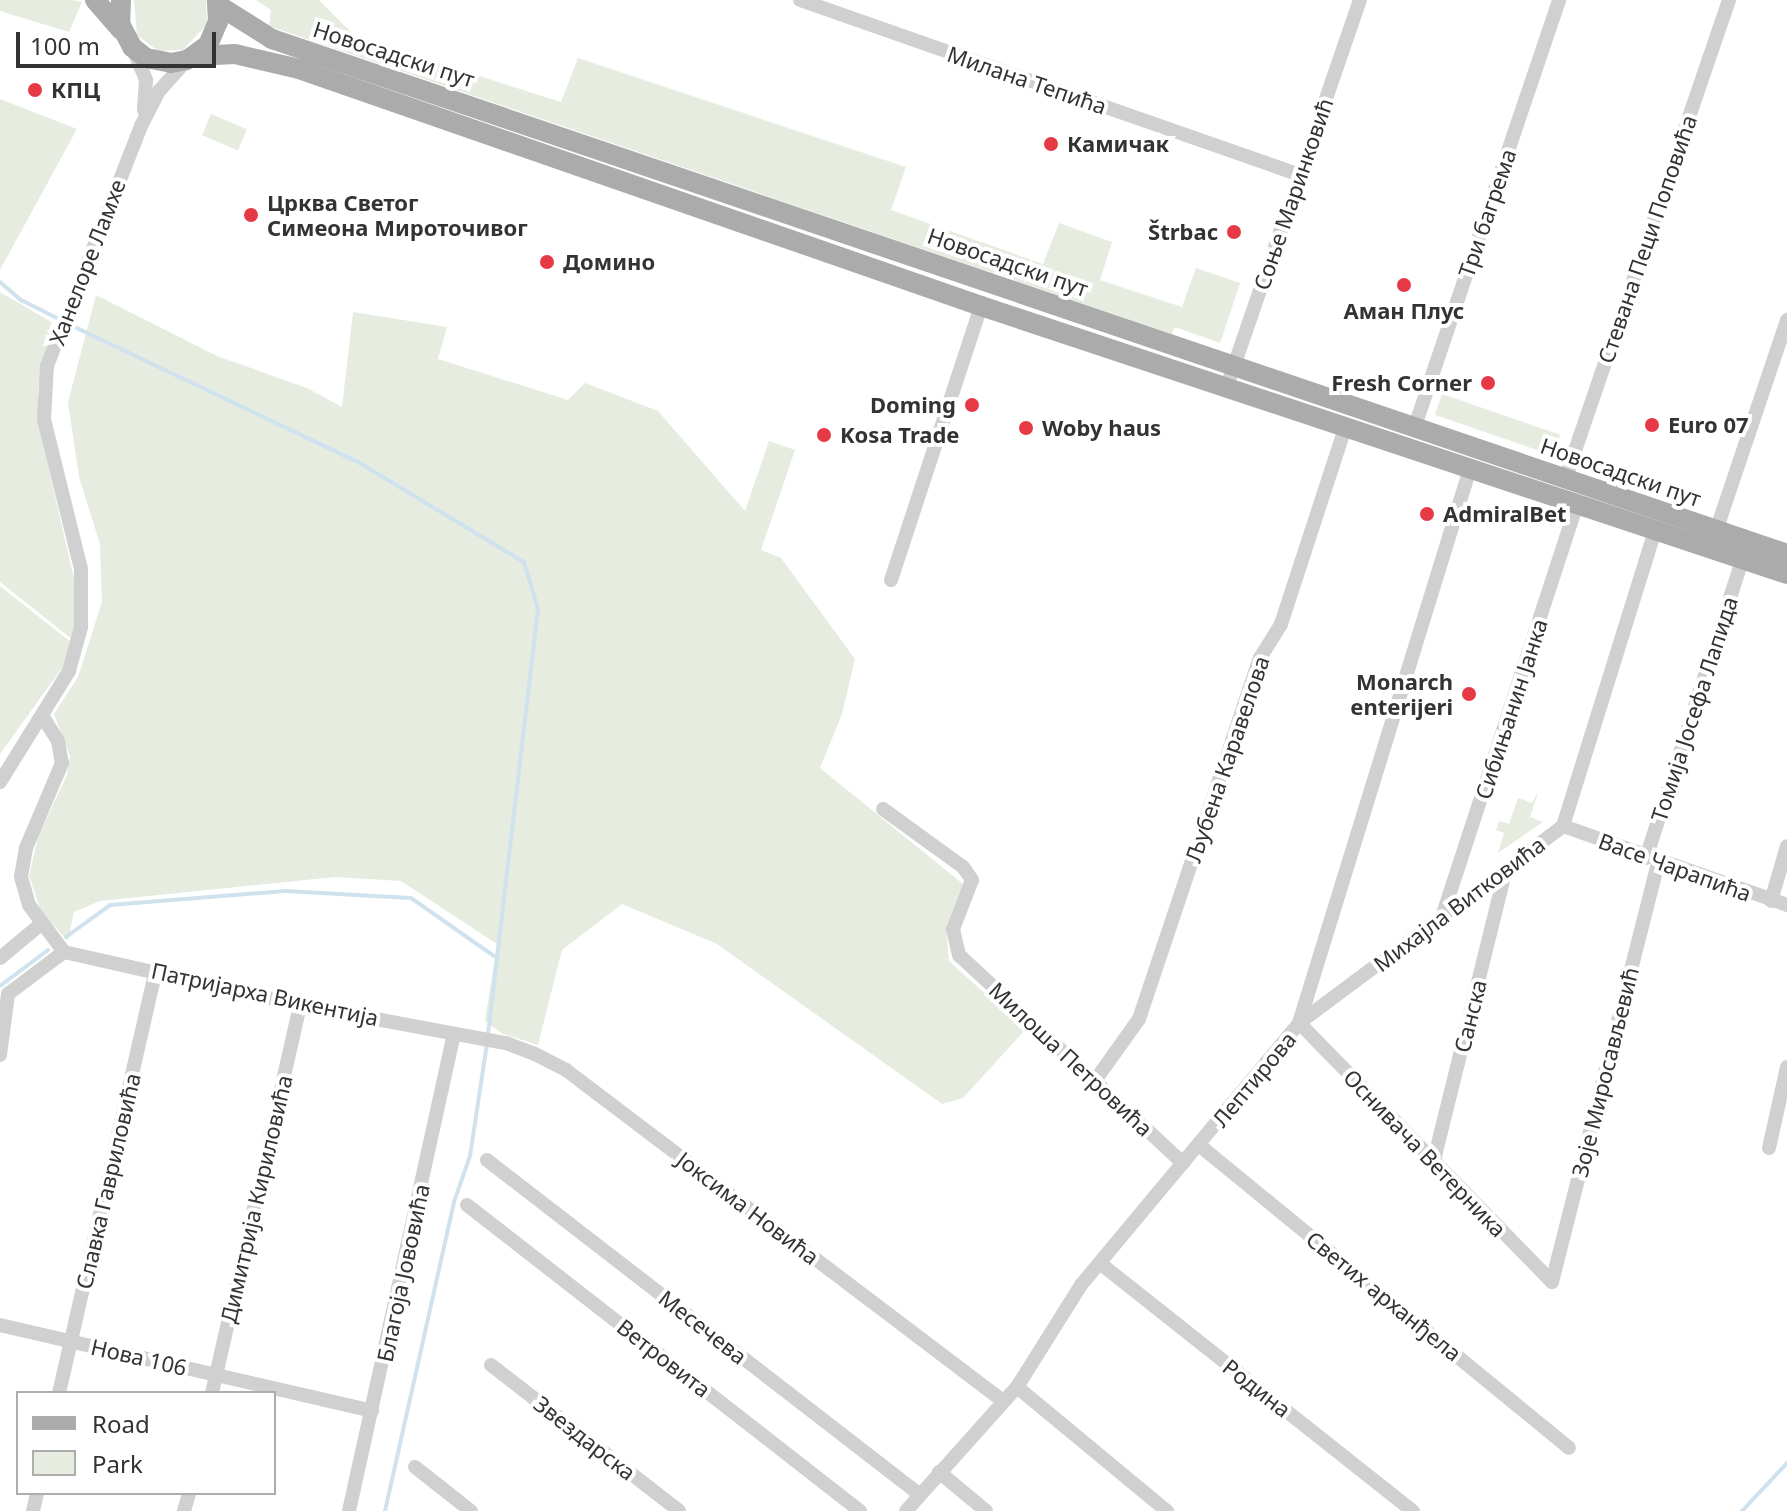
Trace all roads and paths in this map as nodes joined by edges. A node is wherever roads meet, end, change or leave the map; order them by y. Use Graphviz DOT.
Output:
graph roads {
  1 [pos="95,0"];
  2 [pos="121,0"];
  3 [pos="800,0"];
  4 [pos="1360,0"];
  5 [pos="1559,0"];
  6 [pos="1729,0"];
  7 [pos="218,3"];
  8 [pos="128,40"];
  9 [pos="191,58"];
  10 [pos="141,126"];
  11 [pos="1300,175"];
  12 [pos="981,306"];
  13 [pos="1787,320"];
  14 [pos="1234,365"];
  15 [pos="1226,389"];
  16 [pos="1415,426"];
  17 [pos="1345,428"];
  18 [pos="1470,469"];
  19 [pos="1566,477"];
  20 [pos="1577,505"];
  21 [pos="1655,531"];
  22 [pos="1716,531"];
  23 [pos="1787,554"];
  24 [pos="1742,560"];
  25 [pos="1787,574"];
  26 [pos="891,580"];
  27 [pos="43,717"];
  28 [pos="0,782"];
  29 [pos="883,809"];
  30 [pos="1563,826"];
  31 [pos="1787,846"];
  32 [pos="1652,860"];
  33 [pos="1506,868"];
  34 [pos="1771,901"];
  35 [pos="1787,905"];
  36 [pos="1443,914"];
  37 [pos="41,924"];
  38 [pos="64,952"];
  39 [pos="0,958"];
  40 [pos="156,970"];
  41 [pos="300,1005"];
  42 [pos="1299,1023"];
  43 [pos="454,1034"];
  44 [pos="487,1040"];
  45 [pos="0,1055"];
  46 [pos="1787,1067"];
  47 [pos="1094,1082"];
  48 [pos="1199,1145"];
  49 [pos="1769,1148"];
  50 [pos="487,1160"];
  51 [pos="1183,1163"];
  52 [pos="1433,1164"];
  53 [pos="467,1205"];
  54 [pos="1101,1264"];
  55 [pos="1552,1282"];
  56 [pos="0,1325"];
  57 [pos="71,1341"];
  58 [pos="491,1365"];
  59 [pos="216,1375"];
  60 [pos="1017,1387"];
  61 [pos="59,1391"];
  62 [pos="212,1391"];
  63 [pos="1003,1401"];
  64 [pos="372,1411"];
  65 [pos="1569,1448"];
  66 [pos="415,1467"];
  67 [pos="939,1472"];
  68 [pos="919,1494"];
  69 [pos="349,1511"];
  70 [pos="471,1511"];
  71 [pos="679,1511"];
  72 [pos="860,1511"];
  73 [pos="906,1511"];
  74 [pos="986,1511"];
  75 [pos="1167,1511"];
  76 [pos="1413,1511"];
  1 -- 8 [label="main road"];
  2 -- 8 [label="main road"];
  3 -- 11 [label="street, Милана Тепића"];
  4 -- 11 [label="street, Соње Маринковић"];
  5 -- 16 [label="street, Три багрема"];
  6 -- 19 [label="street, Стевана Пеци Поповића"];
  7 -- 9 [label="main road"];
  7 -- 14 [label="main road, Новосадски пут"];
  8 -- 9 [label="main road, Новосадски пут"];
  8 -- 10 [label="street, Ханелоре Ламхе"];
  9 -- 10 [label="street, Ханелоре Ламхе"];
  9 -- 12 [label="main road, Новосадски пут"];
  10 -- 27 [label="street, Ханелоре Ламхе"];
  11 -- 14 [label="street, Соње Маринковић"];
  12 -- 15 [label="main road, Новосадски пут"];
  12 -- 26 [label="street"];
  13 -- 22 [label="street"];
  14 -- 15 [label="street, Соње Маринковић"];
  14 -- 16 [label="main road, Новосадски пут"];
  15 -- 17 [label="main road, Новосадски пут"];
  16 -- 19 [label="main road, Новосадски пут"];
  17 -- 18 [label="main road, Новосадски пут"];
  17 -- 47 [label="street, Љубена Каравелова"];
  18 -- 20 [label="main road, Новосадски пут"];
  18 -- 42 [label="street, Лептирова"];
  19 -- 22 [label="main road, Новосадски пут"];
  20 -- 21 [label="main road, Новосадски пут"];
  20 -- 36 [label="street, Сибињанин Јанка"];
  21 -- 24 [label="main road, Новосадски пут"];
  21 -- 30 [label="street, Михајла Витковића"];
  22 -- 23 [label="main road, Новосадски пут"];
  24 -- 25 [label="main road, Новосадски пут"];
  24 -- 32 [label="street, Томија Јосефа Лапида"];
  27 -- 28 [label="street, Ханелоре Ламхе"];
  27 -- 37 [label="street"];
  29 -- 47 [label="street, Милоша Петровића"];
  30 -- 32 [label="street, Васе Чарапића"];
  30 -- 33 [label="street, Михајла Витковића"];
  31 -- 34 [label="street"];
  32 -- 34 [label="street, Васе Чарапића"];
  32 -- 55 [label="street, Зоје Миросављевић"];
  33 -- 36 [label="street, Михајла Витковића"];
  33 -- 52 [label="street, Санска"];
  34 -- 35 [label="street, Васе Чарапића"];
  36 -- 42 [label="street, Михајла Витковића"];
  37 -- 38 [label="street"];
  37 -- 39 [label="street"];
  38 -- 40 [label="street, Патријарха Викентија"];
  38 -- 45 [label="street"];
  40 -- 41 [label="street, Патријарха Викентија"];
  40 -- 57 [label="street, Славка Гавриловића"];
  41 -- 43 [label="street, Патријарха Викентија"];
  41 -- 59 [label="street, Димитрија Кириловића"];
  42 -- 48 [label="street, Лептирова"];
  42 -- 52 [label="street, Оснивача Ветерника"];
  43 -- 44 [label="street, Патријарха Викентија"];
  43 -- 64 [label="street, Благоја Јововића"];
  44 -- 63 [label="street, Јоксима Новића"];
  46 -- 49 [label="street"];
  47 -- 51 [label="street, Милоша Петровића"];
  48 -- 51 [label="street, Лептирова"];
  48 -- 65 [label="street, Светих арханђела"];
  50 -- 68 [label="street, Месечева"];
  51 -- 54 [label="street, Лептирова"];
  52 -- 55 [label="street, Оснивача Ветерника"];
  53 -- 72 [label="street, Ветровита"];
  54 -- 60 [label="street, Лептирова"];
  54 -- 76 [label="street, Родина"];
  56 -- 57 [label="street, Нова 106"];
  57 -- 59 [label="street, Нова 106"];
  57 -- 61 [label="street, Славка Гавриловића"];
  58 -- 71 [label="street, Звездарска"];
  59 -- 62 [label="street, Димитрија Кириловића"];
  59 -- 64 [label="street, Нова 106"];
  60 -- 63 [label="street, Лептирова"];
  60 -- 75 [label="street"];
  63 -- 67 [label="street, Лептирова"];
  64 -- 69 [label="street, Благоја Јововића"];
  66 -- 70 [label="street"];
  67 -- 68 [label="street, Лептирова"];
  67 -- 74 [label="street"];
  68 -- 73 [label="street, Лептирова"];
}
